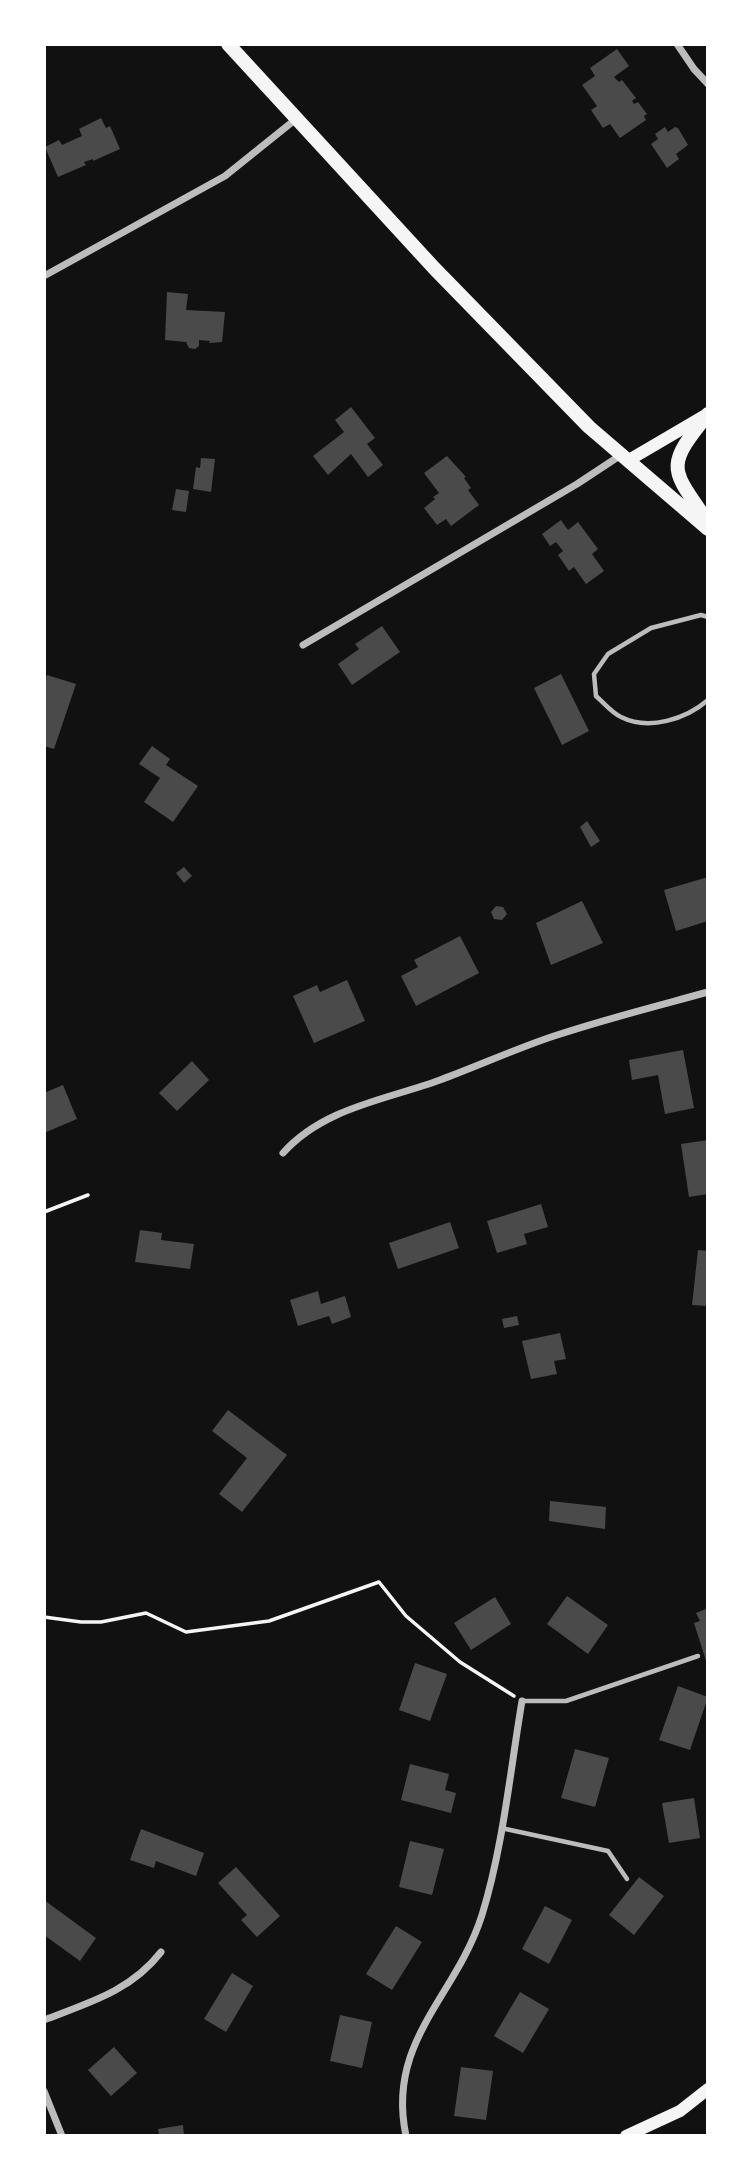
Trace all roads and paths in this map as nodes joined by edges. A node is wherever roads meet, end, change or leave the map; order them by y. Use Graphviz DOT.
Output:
graph roads {
  1 [pos="228,44"];
  2 [pos="677,44"];
  3 [pos="708,84"];
  4 [pos="296,118"];
  5 [pos="44,276"];
  6 [pos="708,414"];
  7 [pos="626,457"];
  8 [pos="708,522"];
  9 [pos="708,529"];
  10 [pos="708,617"];
  11 [pos="303,645"];
  12 [pos="708,700"];
  13 [pos="708,992"];
  14 [pos="283,1153"];
  15 [pos="89,1195"];
  16 [pos="44,1212"];
  17 [pos="44,1617"];
  18 [pos="698,1656"];
  19 [pos="522,1701"];
  20 [pos="501,1828"];
  21 [pos="627,1879"];
  22 [pos="161,1952"];
  23 [pos="44,2020"];
  24 [pos="708,2089"];
  25 [pos="44,2091"];
  26 [pos="62,2136"];
  27 [pos="406,2136"];
  28 [pos="626,2136"];
  1 -- 4 [label="main road"];
  2 -- 3 [label="street"];
  4 -- 5 [label="street"];
  4 -- 7 [label="main road"];
  6 -- 7 [label="main road"];
  6 -- 8 [label="main road"];
  7 -- 9 [label="main road"];
  7 -- 11 [label="street"];
  10 -- 12 [label="lane"];
  13 -- 14 [label="street"];
  15 -- 16 [label="path"];
  17 -- 19 [label="path"];
  18 -- 19 [label="lane"];
  19 -- 20 [label="street"];
  20 -- 21 [label="lane"];
  20 -- 27 [label="street"];
  22 -- 23 [label="street"];
  24 -- 28 [label="main road"];
  25 -- 26 [label="street"];
}
